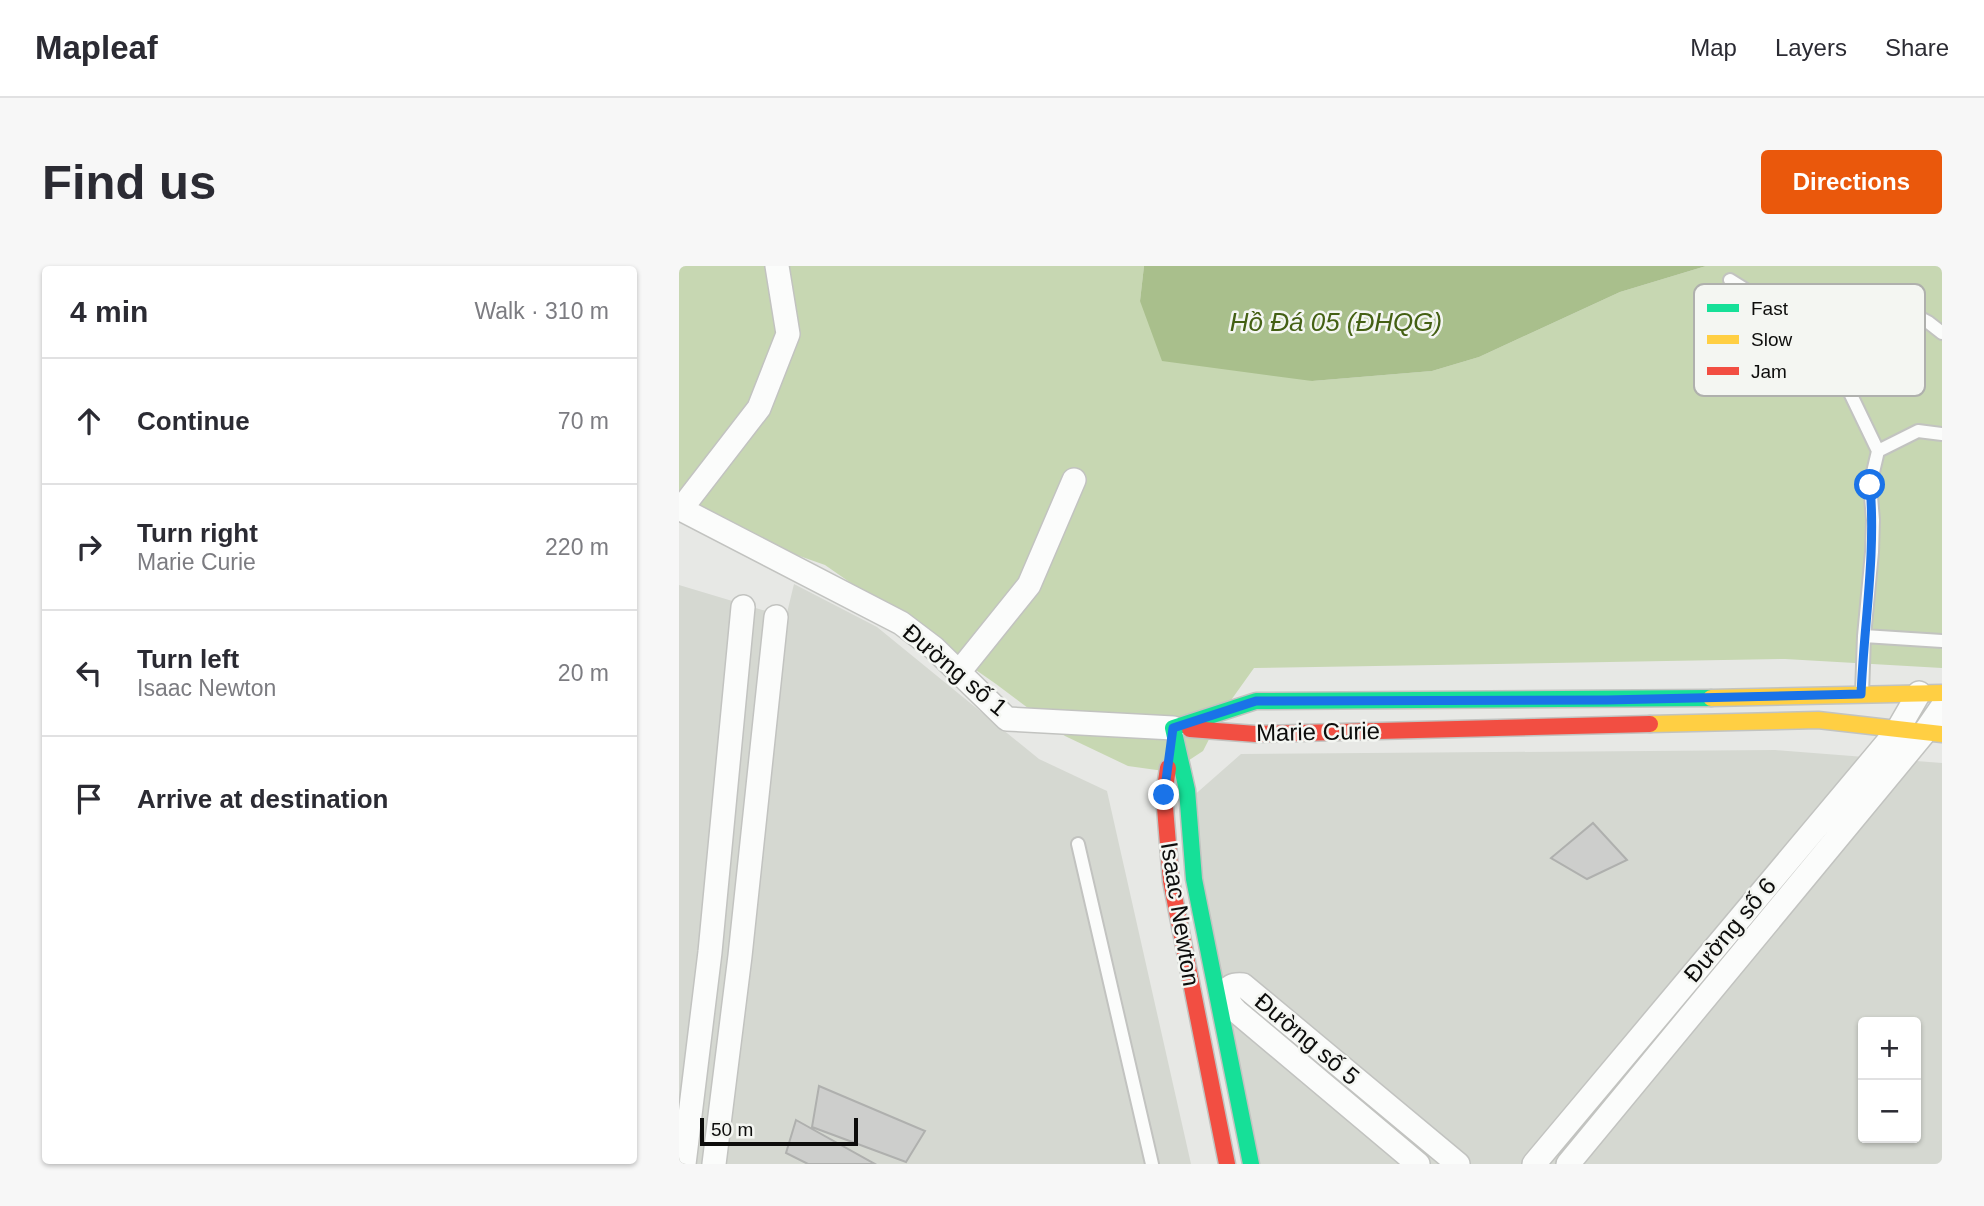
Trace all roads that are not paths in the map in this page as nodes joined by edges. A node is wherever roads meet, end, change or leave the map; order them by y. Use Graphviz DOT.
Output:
graph roads {
  1 [pos="778,266"];
  2 [pos="1730,280"];
  3 [pos="1736,284"];
  4 [pos="1925,320"];
  5 [pos="1942,333"];
  6 [pos="1851,396"];
  7 [pos="1942,434"];
  8 [pos="1878,451"];
  9 [pos="1075,480"];
  10 [pos="680,509"];
  11 [pos="743,607"];
  12 [pos="776,617"];
  13 [pos="1864,636"];
  14 [pos="1942,641"];
  15 [pos="959,673"];
  16 [pos="1931,693"];
  17 [pos="1861,694"];
  18 [pos="1942,707"];
  19 [pos="1173,728"];
  20 [pos="1896,731"];
  21 [pos="1933,734"];
  22 [pos="1078,844"];
  23 [pos="684,1164"];
  24 [pos="714,1164"];
  25 [pos="1152,1164"];
  26 [pos="1227,1164"];
  27 [pos="1251,1164"];
  28 [pos="1418,1164"];
  29 [pos="1458,1164"];
  30 [pos="1534,1164"];
  31 [pos="1568,1164"];
  1 -- 10 [label="street"];
  2 -- 3 [label="lane"];
  4 -- 5 [label="lane"];
  6 -- 8 [label="lane"];
  7 -- 8 [label="lane"];
  8 -- 13 [label="lane"];
  9 -- 15 [label="street"];
  10 -- 15 [label="street, Đường số 1"];
  11 -- 23 [label="street"];
  12 -- 24 [label="street"];
  13 -- 14 [label="lane"];
  13 -- 17 [label="lane"];
  15 -- 19 [label="street, Đường số 1"];
  16 -- 17 [label="street, Marie Curie"];
  16 -- 20 [label="street, Đường số 6"];
  17 -- 19 [label="street, Marie Curie"];
  18 -- 21 [label="street, Đường số 6"];
  19 -- 20 [label="street, Marie Curie"];
  19 -- 26 [label="street, Isaac Newton"];
  19 -- 27 [label="street, Isaac Newton"];
  20 -- 21 [label="street, Marie Curie"];
  20 -- 30 [label="street, Đường số 6"];
  21 -- 31 [label="street, Đường số 6"];
  22 -- 25 [label="lane"];
  28 -- 29 [label="street, Đường số 5"];
}
